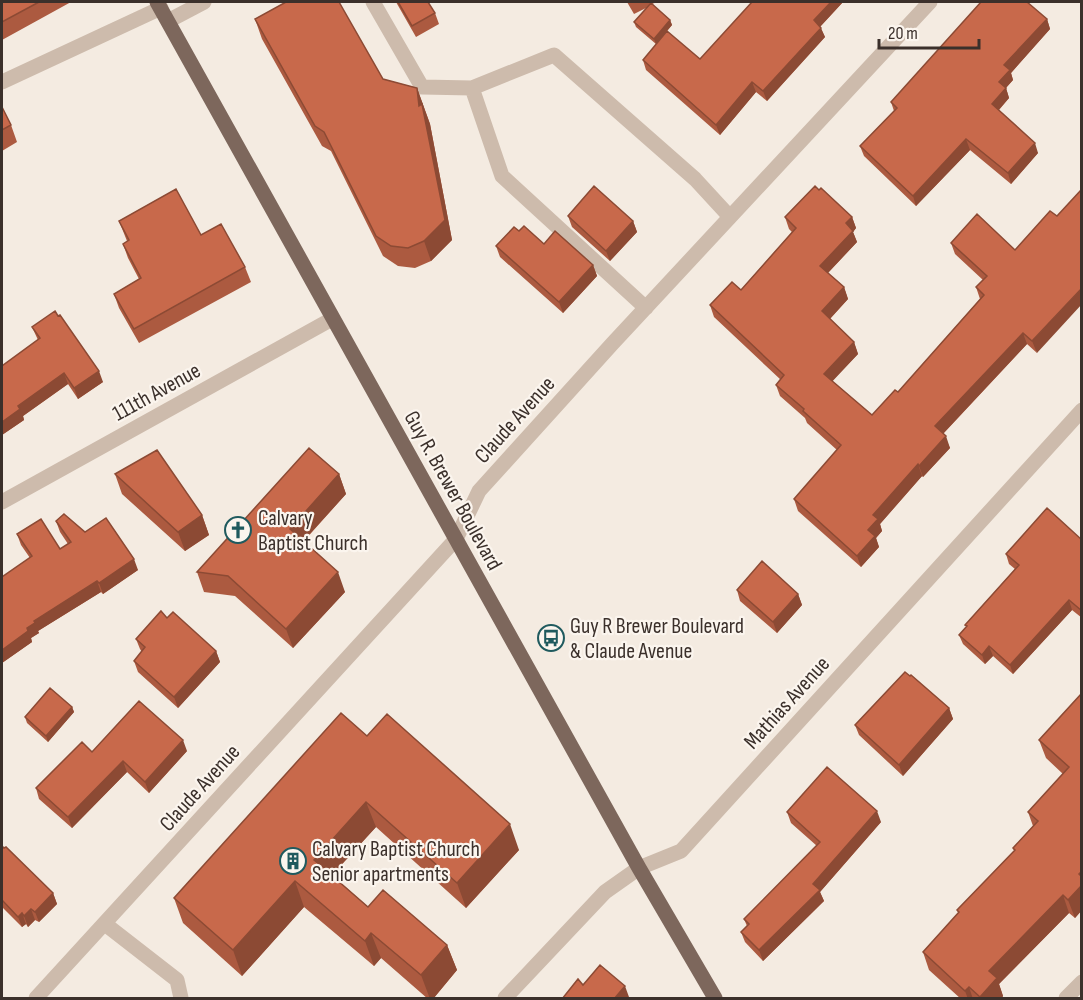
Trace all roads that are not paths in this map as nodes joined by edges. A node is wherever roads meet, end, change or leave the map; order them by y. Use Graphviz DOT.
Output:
graph roads {
  1 [pos="204,2"];
  2 [pos="373,2"];
  3 [pos="930,2"];
  4 [pos="162,10"];
  5 [pos="2,82"];
  6 [pos="472,88"];
  7 [pos="730,217"];
  8 [pos="646,308"];
  9 [pos="332,319"];
  10 [pos="1082,410"];
  11 [pos="2,502"];
  12 [pos="456,539"];
  13 [pos="639,868"];
  14 [pos="105,924"];
  15 [pos="1082,982"];
  16 [pos="36,999"];
  17 [pos="181,999"];
  18 [pos="505,999"];
  19 [pos="715,999"];
  20 [pos="1066,999"];
  1 -- 4 [label="street"];
  2 -- 6 [label="street"];
  3 -- 7 [label="street, Claude Avenue"];
  4 -- 5 [label="street"];
  4 -- 9 [label="main road, Guy R. Brewer Boulevard"];
  6 -- 7 [label="street"];
  6 -- 8 [label="street"];
  7 -- 8 [label="street, Claude Avenue"];
  8 -- 12 [label="street, Claude Avenue"];
  9 -- 11 [label="street, 111th Avenue"];
  9 -- 12 [label="main road, Guy R. Brewer Boulevard"];
  10 -- 13 [label="street, Mathias Avenue"];
  12 -- 13 [label="main road, Guy R. Brewer Boulevard"];
  12 -- 14 [label="street, Claude Avenue"];
  13 -- 18 [label="street, Mathias Avenue"];
  13 -- 19 [label="main road, Guy R. Brewer Boulevard"];
  14 -- 16 [label="street, Claude Avenue"];
  14 -- 17 [label="street"];
  15 -- 20 [label="street"];
}
